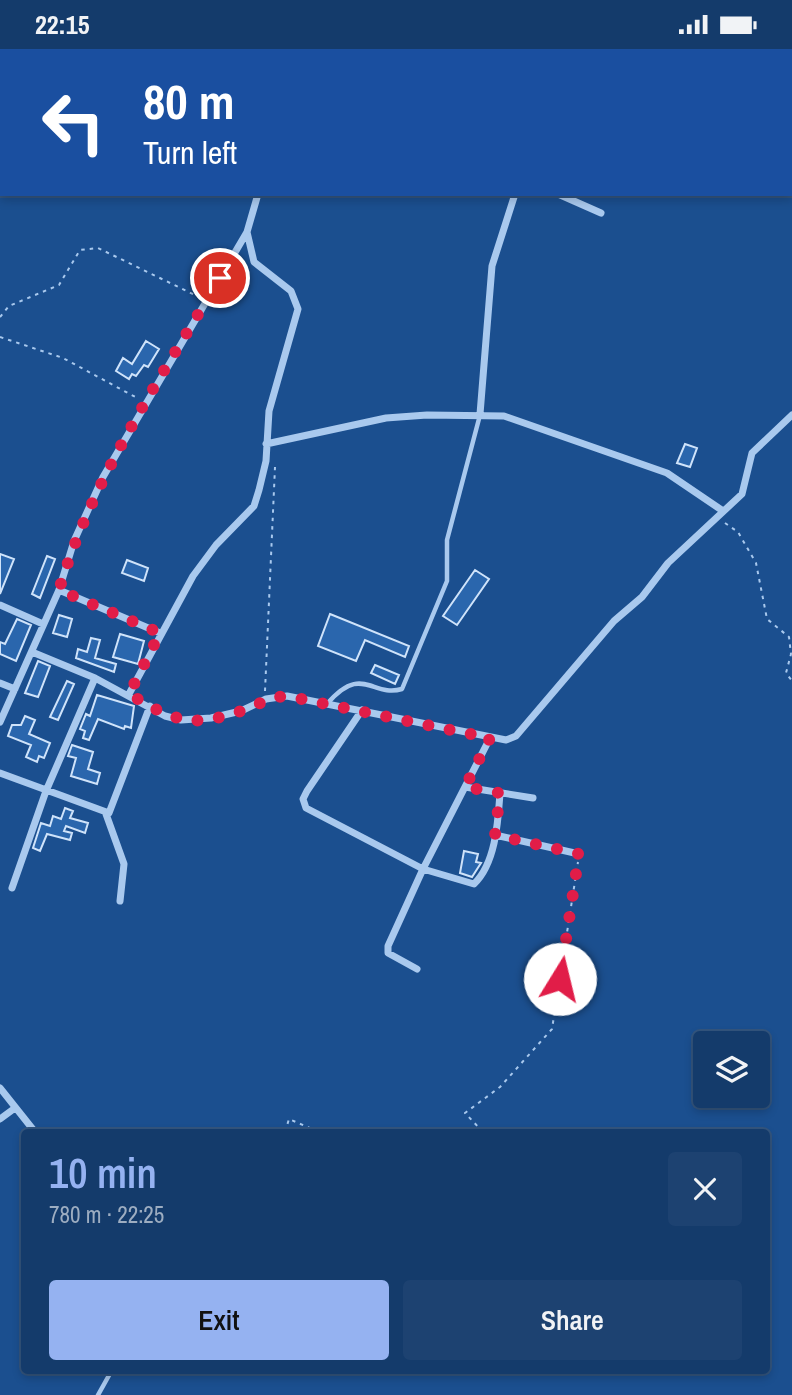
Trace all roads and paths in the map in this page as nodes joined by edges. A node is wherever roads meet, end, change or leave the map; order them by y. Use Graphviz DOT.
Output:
graph roads {
  1 [pos="257,196"];
  2 [pos="514,196"];
  3 [pos="563,196"];
  4 [pos="601,213"];
  5 [pos="247,232"];
  6 [pos="206,301"];
  7 [pos="0,317"];
  8 [pos="0,337"];
  9 [pos="146,403"];
  10 [pos="480,414"];
  11 [pos="792,415"];
  12 [pos="266,445"];
  13 [pos="275,462"];
  14 [pos="723,511"];
  15 [pos="715,517"];
  16 [pos="59,590"];
  17 [pos="0,605"];
  18 [pos="43,624"];
  19 [pos="160,633"];
  20 [pos="32,652"];
  21 [pos="95,678"];
  22 [pos="792,681"];
  23 [pos="0,684"];
  24 [pos="15,689"];
  25 [pos="129,694"];
  26 [pos="266,699"];
  27 [pos="327,704"];
  28 [pos="150,706"];
  29 [pos="362,710"];
  30 [pos="0,722"];
  31 [pos="490,738"];
  32 [pos="0,773"];
  33 [pos="465,787"];
  34 [pos="46,791"];
  35 [pos="500,793"];
  36 [pos="533,797"];
  37 [pos="106,814"];
  38 [pos="495,835"];
  39 [pos="579,854"];
  40 [pos="423,869"];
  41 [pos="12,888"];
  42 [pos="120,901"];
  43 [pos="416,969"];
  44 [pos="0,1088"];
  45 [pos="15,1108"];
  46 [pos="0,1119"];
  47 [pos="32,1129"];
  48 [pos="286,1129"];
  49 [pos="312,1129"];
  50 [pos="480,1129"];
  51 [pos="110,1374"];
  52 [pos="98,1395"];
  1 -- 5 [label="street"];
  2 -- 10 [label="street"];
  3 -- 4 [label="street"];
  5 -- 6 [label="street"];
  5 -- 12 [label="street"];
  6 -- 7 [label="path"];
  6 -- 9 [label="street"];
  8 -- 9 [label="path"];
  9 -- 16 [label="street"];
  10 -- 12 [label="street"];
  10 -- 14 [label="street"];
  10 -- 27 [label="lane"];
  11 -- 14 [label="street"];
  12 -- 19 [label="street"];
  13 -- 26 [label="path"];
  14 -- 15 [label="street"];
  15 -- 22 [label="path"];
  15 -- 31 [label="street"];
  16 -- 18 [label="street"];
  16 -- 19 [label="street"];
  17 -- 18 [label="street"];
  18 -- 20 [label="street"];
  19 -- 25 [label="street"];
  20 -- 21 [label="street"];
  20 -- 24 [label="street"];
  21 -- 25 [label="street"];
  21 -- 34 [label="street"];
  23 -- 24 [label="street"];
  24 -- 30 [label="street"];
  25 -- 28 [label="street"];
  26 -- 27 [label="street"];
  26 -- 28 [label="street"];
  27 -- 29 [label="street"];
  28 -- 37 [label="street"];
  29 -- 31 [label="street"];
  29 -- 40 [label="street"];
  31 -- 33 [label="street"];
  32 -- 34 [label="street"];
  33 -- 35 [label="street"];
  33 -- 40 [label="street"];
  34 -- 37 [label="street"];
  34 -- 41 [label="street"];
  35 -- 36 [label="street"];
  35 -- 38 [label="street"];
  37 -- 42 [label="street"];
  38 -- 39 [label="street"];
  38 -- 40 [label="street"];
  39 -- 50 [label="path"];
  40 -- 43 [label="street"];
  44 -- 45 [label="street"];
  45 -- 46 [label="street"];
  45 -- 47 [label="street"];
  48 -- 49 [label="path"];
  51 -- 52 [label="lane"];
}
